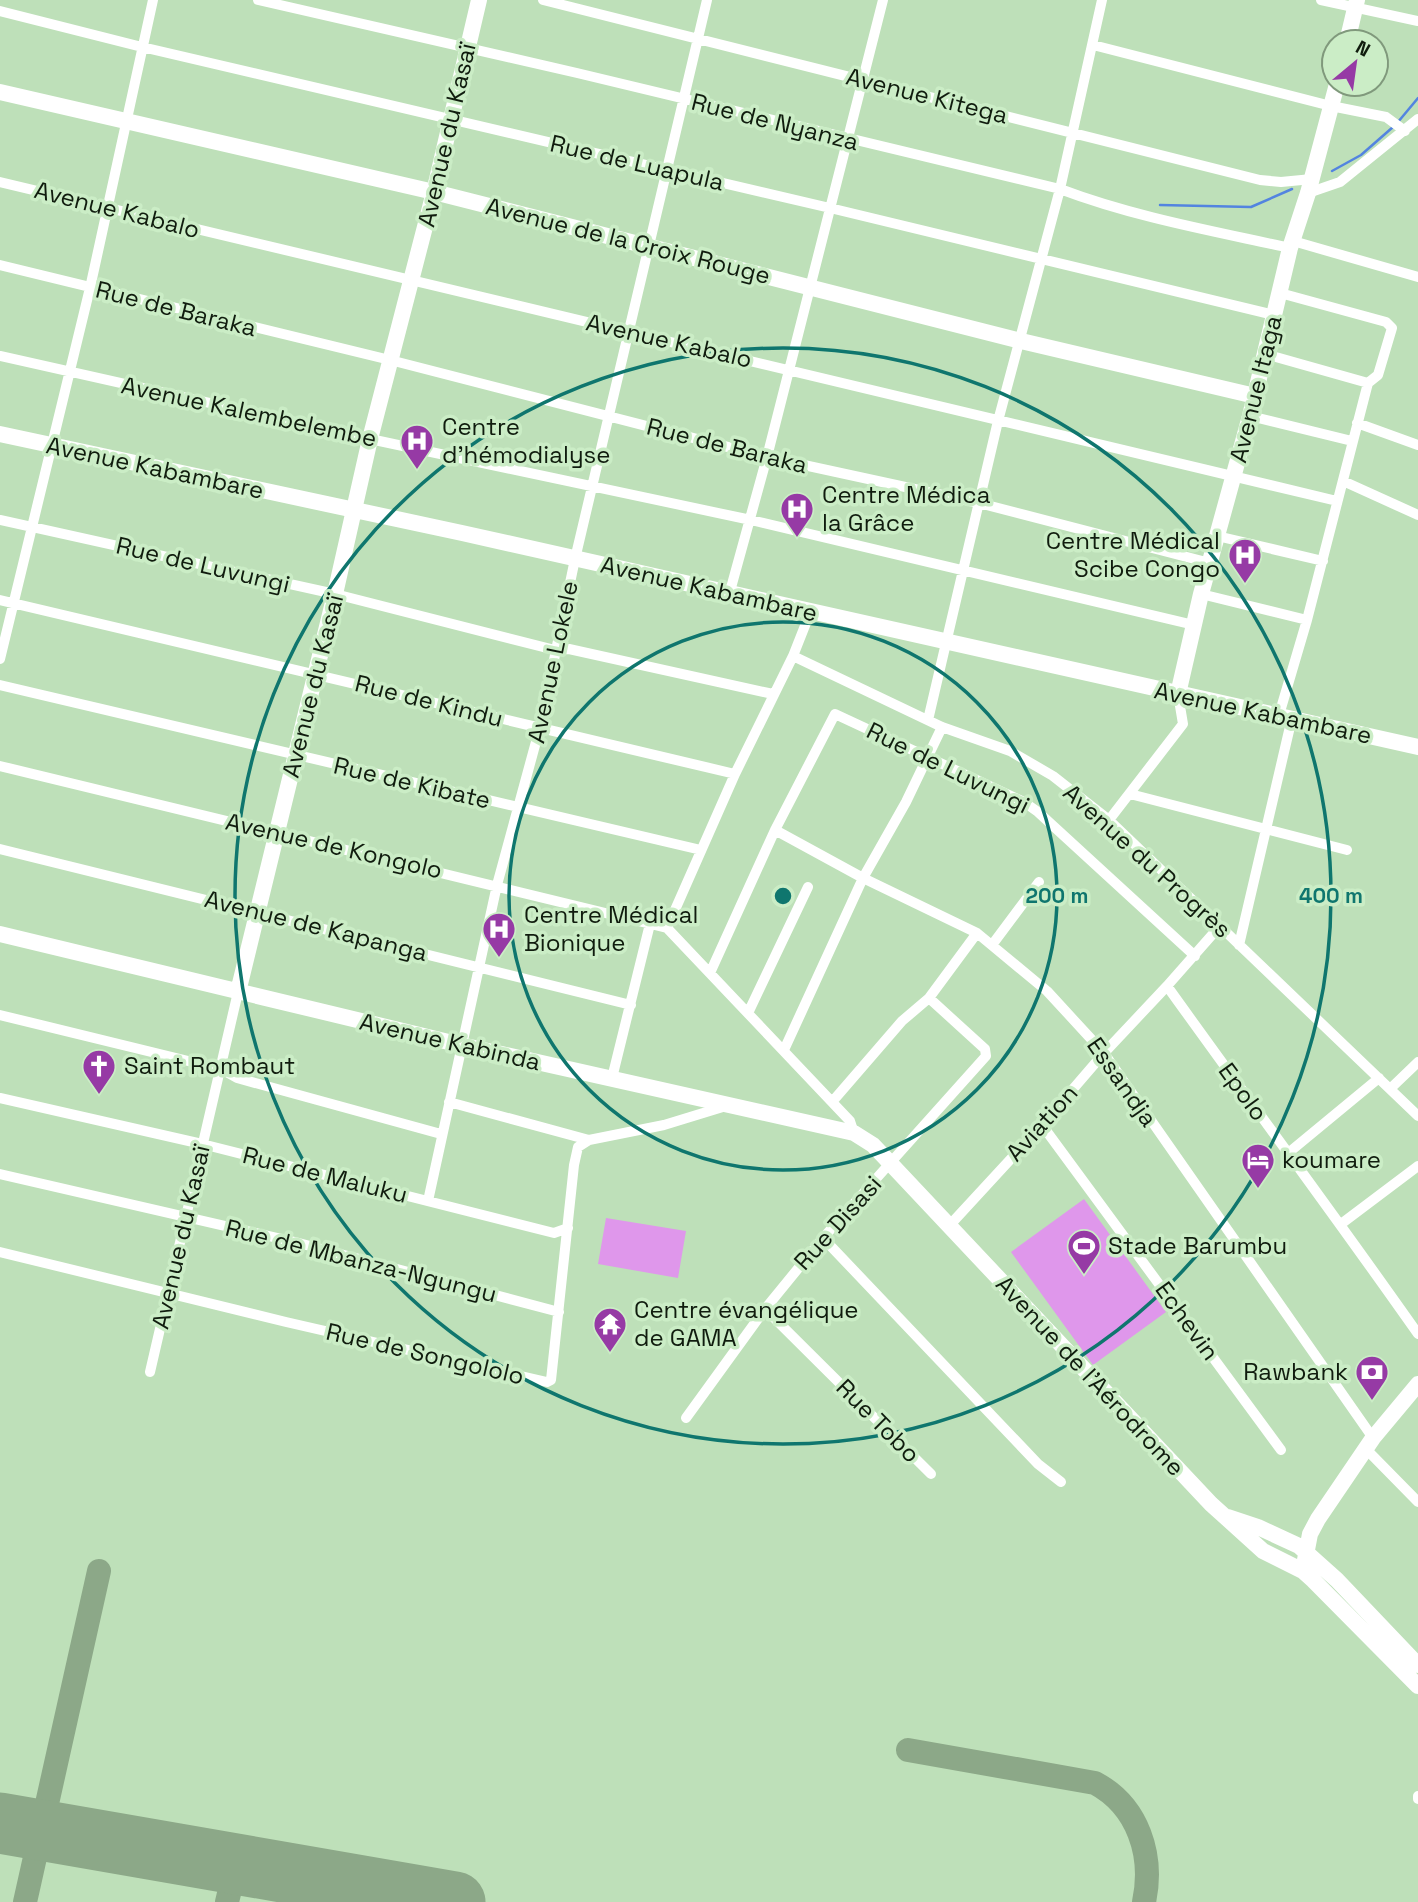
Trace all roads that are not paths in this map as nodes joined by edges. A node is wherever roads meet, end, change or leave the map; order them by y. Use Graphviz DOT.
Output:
graph roads {
  1 [pos="153,0"];
  2 [pos="258,0"];
  3 [pos="479,0"];
  4 [pos="543,0"];
  5 [pos="707,0"];
  6 [pos="883,0"];
  7 [pos="1102,0"];
  8 [pos="1321,0"];
  9 [pos="1356,4"];
  10 [pos="0,10"];
  11 [pos="1418,22"];
  12 [pos="1350,28"];
  13 [pos="697,38"];
  14 [pos="1093,45"];
  15 [pos="142,47"];
  16 [pos="468,48"];
  17 [pos="862,80"];
  18 [pos="0,92"];
  19 [pos="1333,98"];
  20 [pos="682,99"];
  21 [pos="1331,106"];
  22 [pos="1418,119"];
  23 [pos="452,120"];
  24 [pos="128,121"];
  25 [pos="1399,126"];
  26 [pos="1073,132"];
  27 [pos="846,139"];
  28 [pos="667,169"];
  29 [pos="0,182"];
  30 [pos="1310,186"];
  31 [pos="1060,188"];
  32 [pos="434,192"];
  33 [pos="830,208"];
  34 [pos="108,209"];
  35 [pos="1291,245"];
  36 [pos="650,246"];
  37 [pos="1041,259"];
  38 [pos="0,265"];
  39 [pos="1418,277"];
  40 [pos="412,280"];
  41 [pos="809,286"];
  42 [pos="90,288"];
  43 [pos="1280,293"];
  44 [pos="1274,315"];
  45 [pos="630,332"];
  46 [pos="1021,341"];
  47 [pos="1265,355"];
  48 [pos="0,356"];
  49 [pos="390,360"];
  50 [pos="789,369"];
  51 [pos="69,373"];
  52 [pos="1368,383"];
  53 [pos="1255,396"];
  54 [pos="608,416"];
  55 [pos="1250,416"];
  56 [pos="998,421"];
  57 [pos="1357,423"];
  58 [pos="0,434"];
  59 [pos="370,439"];
  60 [pos="1352,441"];
  61 [pos="53,446"];
  62 [pos="1418,446"];
  63 [pos="768,457"];
  64 [pos="1233,477"];
  65 [pos="1343,481"];
  66 [pos="592,485"];
  67 [pos="1337,501"];
  68 [pos="979,503"];
  69 [pos="355,510"];
  70 [pos="1418,515"];
  71 [pos="0,520"];
  72 [pos="751,520"];
  73 [pos="32,527"];
  74 [pos="1217,536"];
  75 [pos="575,559"];
  76 [pos="1323,561"];
  77 [pos="1210,563"];
  78 [pos="963,569"];
  79 [pos="335,594"];
  80 [pos="1201,594"];
  81 [pos="729,595"];
  82 [pos="0,600"];
  83 [pos="14,603"];
  84 [pos="810,612"];
  85 [pos="1307,620"];
  86 [pos="1194,625"];
  87 [pos="945,643"];
  88 [pos="555,650"];
  89 [pos="793,656"];
  90 [pos="0,659"];
  91 [pos="314,673"];
  92 [pos="0,685"];
  93 [pos="773,694"];
  94 [pos="1178,694"];
  95 [pos="1285,717"];
  96 [pos="928,720"];
  97 [pos="540,727"];
  98 [pos="942,727"];
  99 [pos="1418,747"];
  100 [pos="295,756"];
  101 [pos="929,756"];
  102 [pos="0,766"];
  103 [pos="735,774"];
  104 [pos="1130,794"];
  105 [pos="518,808"];
  106 [pos="1109,820"];
  107 [pos="775,830"];
  108 [pos="1264,830"];
  109 [pos="278,832"];
  110 [pos="0,849"];
  111 [pos="701,850"];
  112 [pos="1347,850"];
  113 [pos="863,878"];
  114 [pos="1039,882"];
  115 [pos="497,885"];
  116 [pos="808,887"];
  117 [pos="258,912"];
  118 [pos="650,924"];
  119 [pos="1219,927"];
  120 [pos="667,928"];
  121 [pos="978,933"];
  122 [pos="0,934"];
  123 [pos="992,945"];
  124 [pos="1239,945"];
  125 [pos="1195,956"];
  126 [pos="480,967"];
  127 [pos="710,973"];
  128 [pos="1167,986"];
  129 [pos="238,992"];
  130 [pos="929,998"];
  131 [pos="631,1005"];
  132 [pos="748,1012"];
  133 [pos="0,1015"];
  134 [pos="461,1045"];
  135 [pos="784,1050"];
  136 [pos="1104,1053"];
  137 [pos="1418,1062"];
  138 [pos="221,1069"];
  139 [pos="612,1078"];
  140 [pos="1380,1078"];
  141 [pos="1391,1088"];
  142 [pos="0,1098"];
  143 [pos="449,1102"];
  144 [pos="832,1102"];
  145 [pos="729,1106"];
  146 [pos="1418,1116"];
  147 [pos="1042,1125"];
  148 [pos="855,1133"];
  149 [pos="441,1134"];
  150 [pos="589,1140"];
  151 [pos="202,1144"];
  152 [pos="1287,1154"];
  153 [pos="891,1164"];
  154 [pos="1418,1166"];
  155 [pos="0,1174"];
  156 [pos="428,1201"];
  157 [pos="186,1217"];
  158 [pos="1341,1224"];
  159 [pos="949,1226"];
  160 [pos="568,1228"];
  161 [pos="823,1238"];
  162 [pos="0,1252"];
  163 [pos="168,1293"];
  164 [pos="765,1309"];
  165 [pos="559,1312"];
  166 [pos="1418,1334"];
  167 [pos="150,1372"];
  168 [pos="1418,1384"];
  169 [pos="686,1418"];
  170 [pos="1369,1443"];
  171 [pos="1281,1450"];
  172 [pos="931,1474"];
  173 [pos="1062,1482"];
  174 [pos="1418,1502"];
  175 [pos="1222,1516"];
  176 [pos="1306,1553"];
  177 [pos="1303,1571"];
  178 [pos="1418,1665"];
  179 [pos="1418,1686"];
  1 -- 15 [label="street"];
  2 -- 16 [label="street, Rue de Nyanza"];
  3 -- 16 [label="street, Avenue du Kasaï"];
  4 -- 13 [label="street, Avenue Kitega"];
  5 -- 13 [label="street, Avenue Lokele"];
  6 -- 17 [label="street"];
  7 -- 14 [label="street"];
  8 -- 9 [label="street"];
  9 -- 11 [label="street"];
  9 -- 12 [label="street"];
  10 -- 15 [label="street, Rue de Luapula"];
  13 -- 17 [label="street, Avenue Kitega"];
  13 -- 20 [label="street, Avenue Lokele"];
  14 -- 21 [label="street"];
  14 -- 26 [label="street"];
  15 -- 23 [label="street, Rue de Luapula"];
  15 -- 24 [label="street"];
  16 -- 20 [label="street, Rue de Nyanza"];
  16 -- 23 [label="street, Avenue du Kasaï"];
  17 -- 26 [label="street, Avenue Kitega"];
  17 -- 27 [label="street"];
  18 -- 24 [label="street, Avenue de la Croix Rouge"];
  19 -- 21 [label="street, Avenue Itaga"];
  20 -- 27 [label="street, Rue de Nyanza"];
  20 -- 28 [label="street, Avenue Lokele"];
  21 -- 25 [label="street"];
  21 -- 30 [label="street, Avenue Itaga"];
  22 -- 25 [label="street, Avenue Kitega"];
  23 -- 28 [label="street, Rue de Luapula"];
  23 -- 32 [label="street, Avenue du Kasaï"];
  24 -- 32 [label="street, Avenue de la Croix Rouge"];
  24 -- 34 [label="street"];
  25 -- 30 [label="street, Avenue Kitega"];
  26 -- 30 [label="street, Avenue Kitega"];
  26 -- 31 [label="street"];
  27 -- 31 [label="street, Rue de Nyanza"];
  27 -- 33 [label="street"];
  28 -- 33 [label="street, Rue de Luapula"];
  28 -- 36 [label="street, Avenue Lokele"];
  29 -- 34 [label="street, Avenue Kabalo"];
  30 -- 35 [label="street, Avenue Itaga"];
  31 -- 35 [label="street, Rue de Nyanza"];
  31 -- 37 [label="street"];
  32 -- 36 [label="street, Avenue de la Croix Rouge"];
  32 -- 40 [label="street, Avenue du Kasaï"];
  33 -- 37 [label="street, Rue de Luapula"];
  33 -- 41 [label="street"];
  34 -- 40 [label="street, Avenue Kabalo"];
  34 -- 42 [label="street"];
  35 -- 39 [label="street, Rue de Nyanza"];
  35 -- 43 [label="street, Avenue Itaga"];
  36 -- 41 [label="street, Avenue de la Croix Rouge"];
  36 -- 45 [label="street, Avenue Lokele"];
  37 -- 44 [label="street, Rue de Luapula"];
  37 -- 46 [label="street"];
  38 -- 42 [label="street, Rue de Baraka"];
  40 -- 45 [label="street, Avenue Kabalo"];
  40 -- 49 [label="street, Avenue du Kasaï"];
  41 -- 46 [label="street, Avenue de la Croix Rouge"];
  41 -- 50 [label="street"];
  42 -- 49 [label="street, Rue de Baraka"];
  42 -- 51 [label="street"];
  43 -- 44 [label="street, Avenue Itaga"];
  43 -- 52 [label="street"];
  44 -- 47 [label="street, Avenue Itaga"];
  45 -- 50 [label="street, Avenue Kabalo"];
  45 -- 54 [label="street, Avenue Lokele"];
  46 -- 53 [label="street, Avenue de la Croix Rouge"];
  46 -- 56 [label="street"];
  47 -- 52 [label="street"];
  47 -- 53 [label="street, Avenue Itaga"];
  48 -- 51 [label="street, Avenue Kalembelembe"];
  49 -- 54 [label="street, Rue de Baraka"];
  49 -- 59 [label="street, Avenue du Kasaï"];
  50 -- 56 [label="street, Avenue Kabalo"];
  50 -- 63 [label="street"];
  51 -- 59 [label="street, Avenue Kalembelembe"];
  51 -- 61 [label="street"];
  52 -- 57 [label="street"];
  53 -- 55 [label="street, Avenue Itaga"];
  54 -- 63 [label="street, Rue de Baraka"];
  54 -- 66 [label="street, Avenue Lokele"];
  55 -- 60 [label="street"];
  55 -- 64 [label="street, Avenue Itaga"];
  56 -- 64 [label="street, Avenue Kabalo"];
  56 -- 68 [label="street"];
  57 -- 60 [label="street"];
  57 -- 62 [label="street"];
  58 -- 61 [label="street, Avenue Kabambare"];
  59 -- 66 [label="street, Avenue Kalembelembe"];
  59 -- 69 [label="street, Avenue du Kasaï"];
  60 -- 65 [label="street"];
  61 -- 69 [label="street, Avenue Kabambare"];
  61 -- 73 [label="street"];
  63 -- 68 [label="street, Rue de Baraka"];
  63 -- 72 [label="street"];
  64 -- 67 [label="street, Avenue Kabalo"];
  64 -- 74 [label="street, Avenue Itaga"];
  65 -- 67 [label="street"];
  65 -- 70 [label="street"];
  66 -- 72 [label="street, Avenue Kalembelembe"];
  66 -- 75 [label="street, Avenue Lokele"];
  67 -- 76 [label="street"];
  68 -- 77 [label="street, Rue de Baraka"];
  68 -- 78 [label="street"];
  69 -- 75 [label="street, Avenue Kabambare"];
  69 -- 79 [label="street, Avenue du Kasaï"];
  71 -- 73 [label="street, Rue de Luvungi"];
  72 -- 78 [label="street, Avenue Kalembelembe"];
  72 -- 81 [label="street"];
  73 -- 79 [label="street, Rue de Luvungi"];
  73 -- 83 [label="street"];
  74 -- 76 [label="street"];
  74 -- 77 [label="street, Avenue Itaga"];
  75 -- 81 [label="street, Avenue Kabambare"];
  75 -- 88 [label="street, Avenue Lokele"];
  76 -- 85 [label="street"];
  77 -- 80 [label="street, Avenue Itaga"];
  78 -- 86 [label="street, Avenue Kalembelembe"];
  78 -- 87 [label="street"];
  79 -- 88 [label="street, Rue de Luvungi"];
  79 -- 91 [label="street, Avenue du Kasaï"];
  80 -- 85 [label="street"];
  80 -- 86 [label="street, Avenue Itaga"];
  81 -- 84 [label="street, Avenue Kabambare"];
  82 -- 83 [label="street, Rue de Kindu"];
  83 -- 90 [label="street"];
  83 -- 91 [label="street, Rue de Kindu"];
  84 -- 87 [label="street, Avenue Kabambare"];
  84 -- 89 [label="street"];
  85 -- 95 [label="street"];
  86 -- 94 [label="street, Avenue Itaga"];
  87 -- 94 [label="street, Avenue Kabambare"];
  87 -- 96 [label="street"];
  88 -- 93 [label="street, Rue de Luvungi"];
  88 -- 97 [label="street, Avenue Lokele"];
  89 -- 93 [label="street"];
  89 -- 96 [label="street, Avenue du Progrès"];
  91 -- 97 [label="street, Rue de Kindu"];
  91 -- 100 [label="street, Avenue du Kasaï"];
  92 -- 100 [label="street, Rue de Kibate"];
  93 -- 103 [label="street"];
  94 -- 95 [label="street, Avenue Kabambare"];
  94 -- 104 [label="street"];
  95 -- 99 [label="street, Avenue Kabambare"];
  95 -- 108 [label="street"];
  96 -- 98 [label="street, Avenue du Progrès"];
  97 -- 103 [label="street, Rue de Kindu"];
  97 -- 105 [label="street, Avenue Lokele"];
  98 -- 101 [label="street"];
  98 -- 106 [label="street, Avenue du Progrès"];
  100 -- 105 [label="street, Rue de Kibate"];
  100 -- 109 [label="street, Avenue du Kasaï"];
  101 -- 107 [label="street, Rue de Luvungi"];
  101 -- 113 [label="street"];
  101 -- 125 [label="street, Rue de Luvungi"];
  102 -- 109 [label="street, Avenue de Kongolo"];
  103 -- 111 [label="street"];
  104 -- 106 [label="street"];
  104 -- 108 [label="street"];
  105 -- 111 [label="street, Rue de Kibate"];
  105 -- 115 [label="street, Avenue Lokele"];
  106 -- 119 [label="street, Avenue du Progrès"];
  107 -- 113 [label="street, Essandja"];
  107 -- 127 [label="street"];
  108 -- 112 [label="street"];
  108 -- 124 [label="street"];
  109 -- 115 [label="street, Avenue de Kongolo"];
  109 -- 117 [label="street, Avenue du Kasaï"];
  110 -- 117 [label="street, Avenue de Kapanga"];
  111 -- 120 [label="street"];
  113 -- 121 [label="street, Essandja"];
  113 -- 135 [label="street"];
  114 -- 123 [label="street"];
  115 -- 118 [label="street, Avenue de Kongolo"];
  115 -- 126 [label="street, Avenue Lokele"];
  116 -- 132 [label="street"];
  117 -- 126 [label="street, Avenue de Kapanga"];
  117 -- 129 [label="street, Avenue du Kasaï"];
  118 -- 120 [label="street, Avenue de Kongolo"];
  118 -- 131 [label="street"];
  119 -- 124 [label="street, Avenue du Progrès"];
  119 -- 125 [label="street, Aviation"];
  120 -- 127 [label="street"];
  121 -- 123 [label="street, Essandja"];
  121 -- 130 [label="street"];
  122 -- 129 [label="street, Avenue Kabinda"];
  123 -- 136 [label="street, Essandja"];
  124 -- 140 [label="street, Avenue du Progrès"];
  125 -- 128 [label="street, Aviation"];
  126 -- 131 [label="street, Avenue de Kapanga"];
  126 -- 134 [label="street, Avenue Lokele"];
  127 -- 132 [label="street"];
  128 -- 136 [label="street, Aviation"];
  128 -- 152 [label="street, Epolo"];
  129 -- 134 [label="street, Avenue Kabinda"];
  129 -- 138 [label="street, Avenue du Kasaï"];
  130 -- 144 [label="street"];
  130 -- 153 [label="street, Rue Disasi"];
  131 -- 139 [label="street"];
  132 -- 135 [label="street"];
  133 -- 138 [label="street"];
  134 -- 139 [label="street, Avenue Kabinda"];
  134 -- 143 [label="street, Avenue Lokele"];
  135 -- 144 [label="street"];
  136 -- 147 [label="street, Aviation"];
  136 -- 170 [label="street, Essandja"];
  137 -- 141 [label="street"];
  138 -- 149 [label="street"];
  138 -- 151 [label="street, Avenue du Kasaï"];
  139 -- 145 [label="street, Avenue Kabinda"];
  140 -- 141 [label="street, Avenue du Progrès"];
  140 -- 152 [label="street"];
  141 -- 146 [label="street, Avenue du Progrès"];
  142 -- 151 [label="street, Rue de Maluku"];
  143 -- 149 [label="street, Avenue Lokele"];
  143 -- 150 [label="street"];
  144 -- 148 [label="street"];
  145 -- 148 [label="street, Avenue Kabinda"];
  145 -- 150 [label="street"];
  147 -- 159 [label="street, Aviation"];
  147 -- 171 [label="street, Echevin"];
  148 -- 153 [label="street, Avenue Kabinda"];
  149 -- 156 [label="street, Avenue Lokele"];
  150 -- 160 [label="street, Rue de Songololo"];
  151 -- 156 [label="street, Rue de Maluku"];
  151 -- 157 [label="street, Avenue du Kasaï"];
  152 -- 158 [label="street, Epolo"];
  153 -- 159 [label="street, Avenue de l’Aérodrome"];
  153 -- 161 [label="street, Rue Disasi"];
  154 -- 158 [label="street"];
  155 -- 157 [label="street, Rue de Mbanza-Ngungu"];
  156 -- 160 [label="street, Rue de Maluku"];
  157 -- 163 [label="street, Avenue du Kasaï"];
  157 -- 165 [label="street, Rue de Mbanza-Ngungu"];
  158 -- 166 [label="street, Epolo"];
  159 -- 175 [label="street, Avenue de l’Aérodrome"];
  160 -- 165 [label="street, Rue de Songololo"];
  161 -- 164 [label="street, Rue Disasi"];
  161 -- 173 [label="street"];
  162 -- 163 [label="street, Rue de Songololo"];
  163 -- 165 [label="street, Rue de Songololo"];
  163 -- 167 [label="street, Avenue du Kasaï"];
  164 -- 169 [label="street, Rue Disasi"];
  164 -- 172 [label="street, Rue Tobo"];
  168 -- 170 [label="street"];
  170 -- 174 [label="street, Essandja"];
  170 -- 176 [label="street"];
  175 -- 176 [label="street"];
  175 -- 177 [label="street, Avenue de l’Aérodrome"];
  176 -- 177 [label="street"];
  176 -- 178 [label="street"];
  177 -- 179 [label="street, Avenue de l’Aérodrome"];
}
